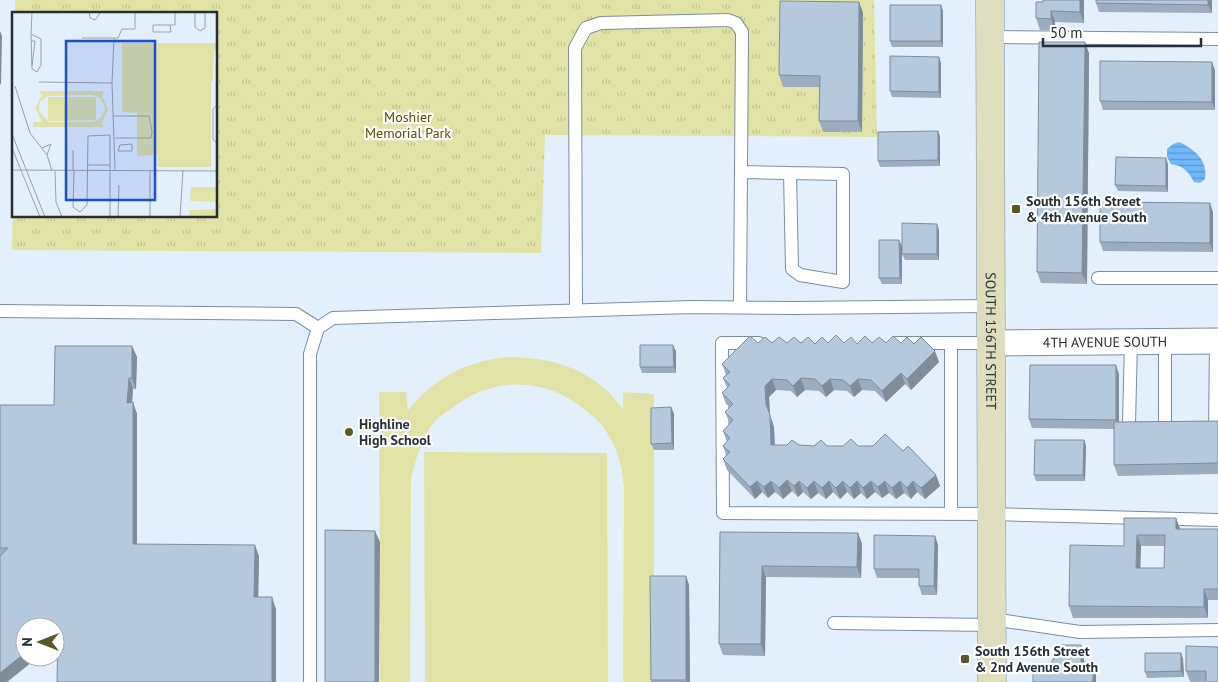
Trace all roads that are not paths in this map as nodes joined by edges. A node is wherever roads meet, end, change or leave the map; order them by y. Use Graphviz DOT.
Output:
graph roads {
  1 [pos="990,0"];
  2 [pos="990,37"];
  3 [pos="1218,39"];
  4 [pos="742,172"];
  5 [pos="790,173"];
  6 [pos="1098,278"];
  7 [pos="1218,278"];
  8 [pos="990,306"];
  9 [pos="740,307"];
  10 [pos="576,310"];
  11 [pos="0,311"];
  12 [pos="318,328"];
  13 [pos="1217,341"];
  14 [pos="1131,342"];
  15 [pos="1165,342"];
  16 [pos="772,343"];
  17 [pos="881,343"];
  18 [pos="951,343"];
  19 [pos="991,343"];
  20 [pos="1129,424"];
  21 [pos="1165,424"];
  22 [pos="1215,431"];
  23 [pos="951,514"];
  24 [pos="992,514"];
  25 [pos="1218,520"];
  26 [pos="992,622"];
  27 [pos="834,623"];
  28 [pos="1218,630"];
  29 [pos="310,682"];
  30 [pos="992,682"];
  1 -- 2 [label="main road, SOUTH 156TH STREET"];
  2 -- 3 [label="lane"];
  2 -- 8 [label="main road, SOUTH 156TH STREET"];
  4 -- 5 [label="lane"];
  4 -- 9 [label="lane"];
  4 -- 10 [label="lane"];
  5 -- 5 [label="lane"];
  6 -- 7 [label="lane"];
  8 -- 9 [label="lane"];
  8 -- 19 [label="main road, SOUTH 156TH STREET"];
  9 -- 10 [label="lane"];
  10 -- 12 [label="lane"];
  11 -- 12 [label="lane"];
  12 -- 29 [label="lane"];
  13 -- 15 [label="street, 4TH AVENUE SOUTH"];
  13 -- 22 [label="lane"];
  14 -- 15 [label="street, 4TH AVENUE SOUTH"];
  14 -- 19 [label="street, 4TH AVENUE SOUTH"];
  14 -- 20 [label="lane"];
  15 -- 21 [label="lane"];
  16 -- 23 [label="lane"];
  17 -- 18 [label="lane"];
  18 -- 19 [label="lane"];
  18 -- 23 [label="lane"];
  19 -- 24 [label="main road, SOUTH 156TH STREET"];
  23 -- 24 [label="lane"];
  24 -- 25 [label="lane"];
  24 -- 26 [label="main road, SOUTH 156TH STREET"];
  26 -- 27 [label="lane"];
  26 -- 28 [label="lane"];
  26 -- 30 [label="main road, SOUTH 156TH STREET"];
}
